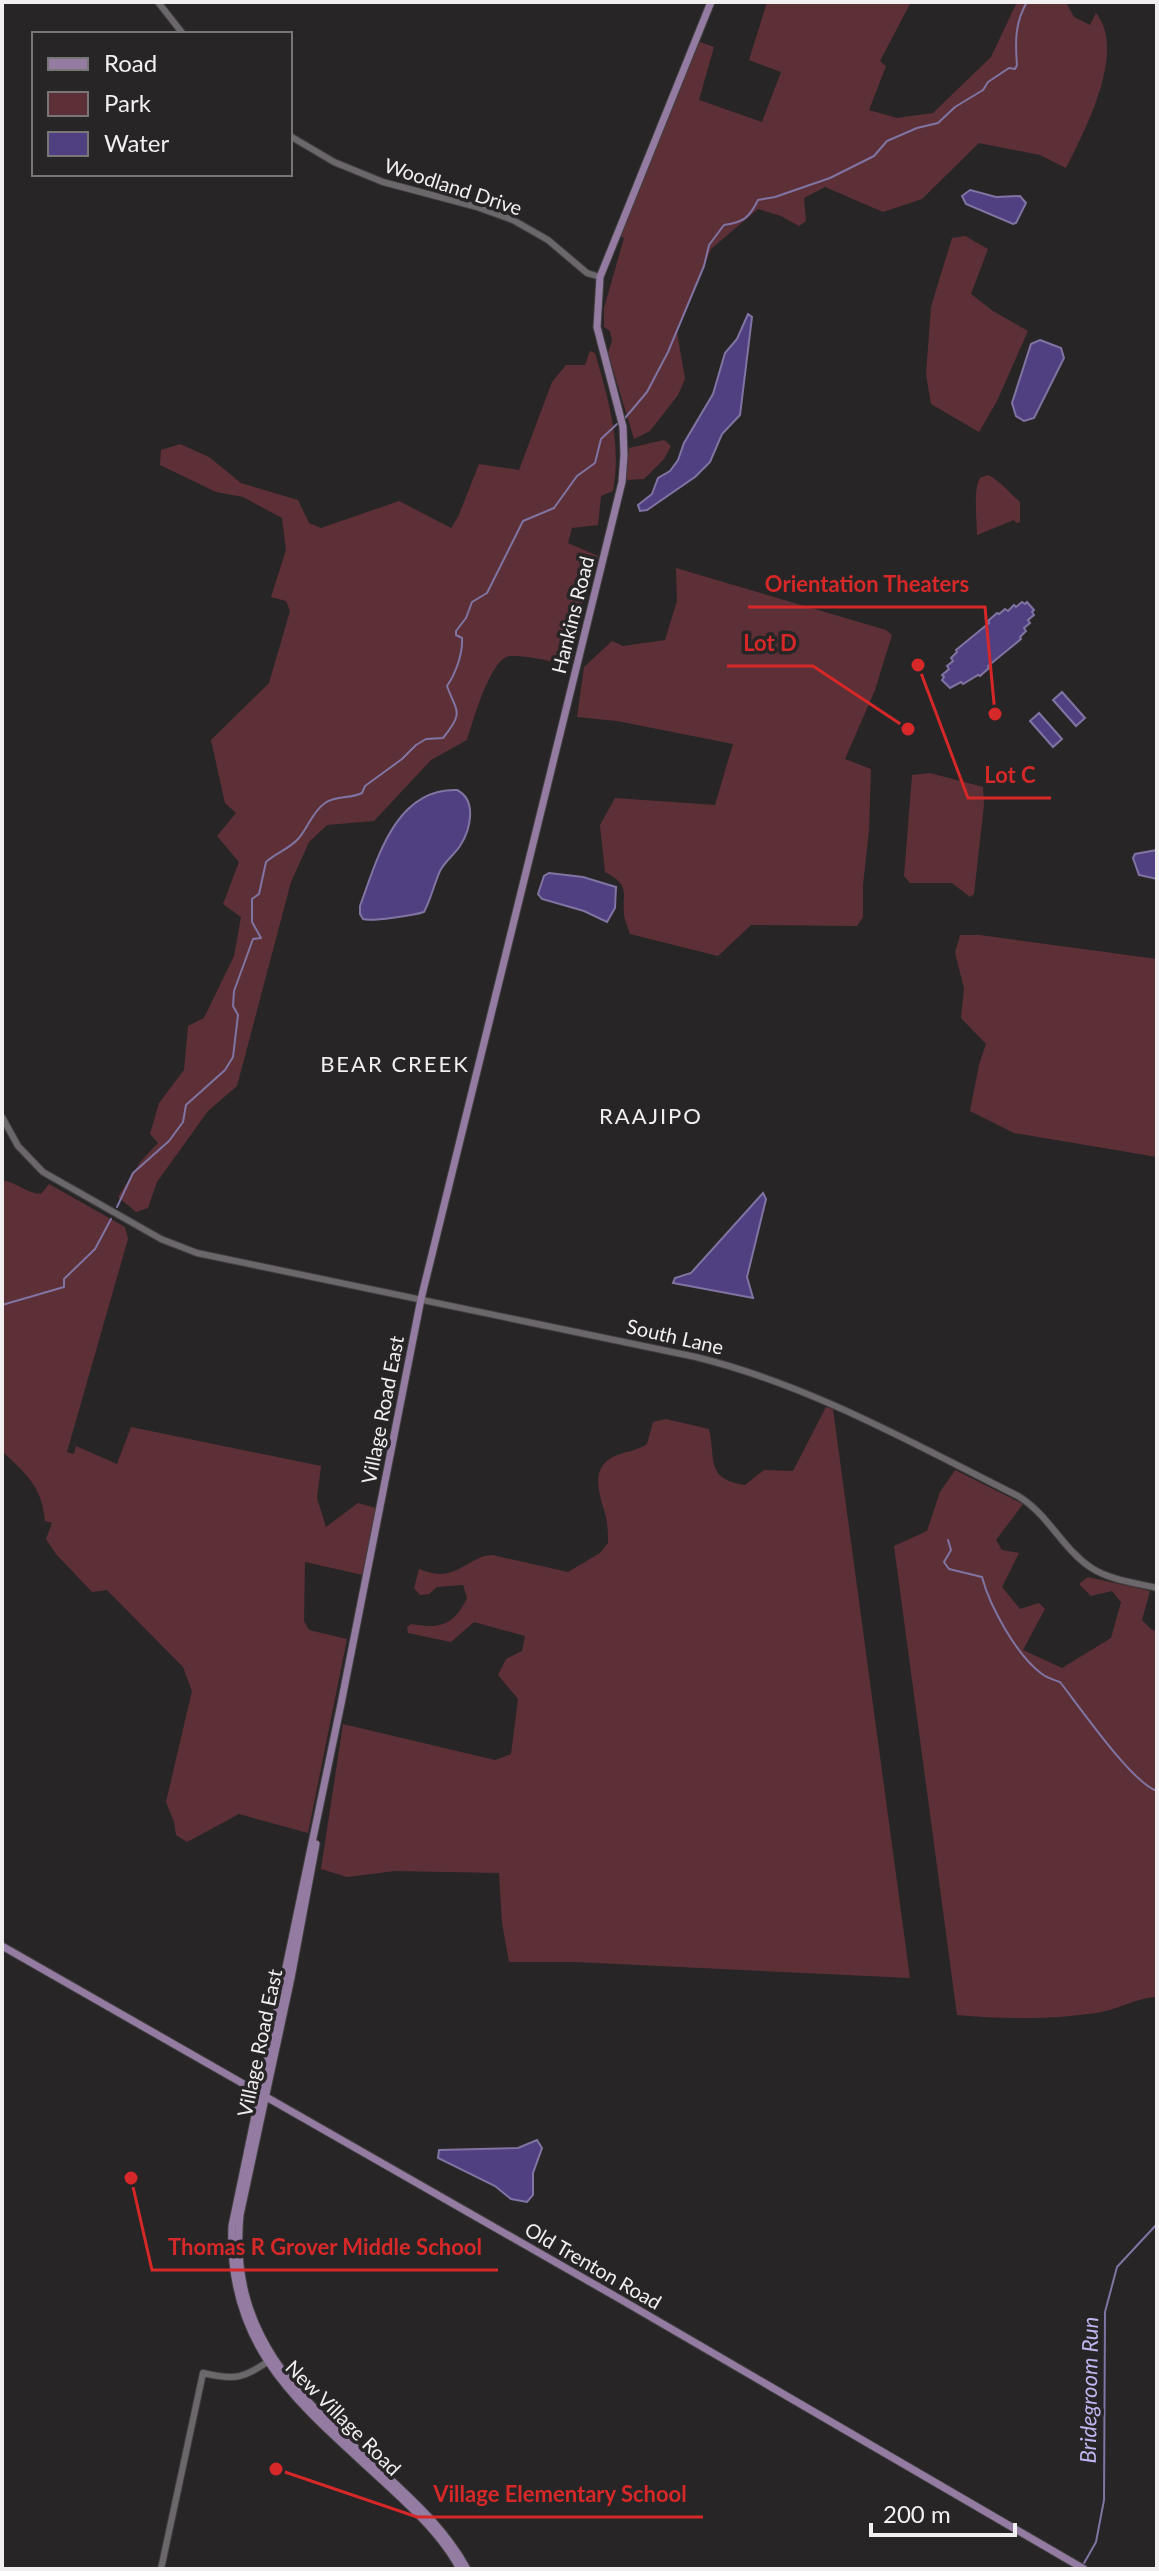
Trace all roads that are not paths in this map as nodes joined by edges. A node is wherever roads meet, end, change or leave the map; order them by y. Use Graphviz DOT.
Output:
graph roads {
  1 [pos="158,2"];
  2 [pos="711,2"];
  3 [pos="181,32"];
  4 [pos="292,137"];
  5 [pos="600,277"];
  6 [pos="2,1117"];
  7 [pos="434,1245"];
  8 [pos="421,1299"];
  9 [pos="1157,1588"];
  10 [pos="2,1946"];
  11 [pos="263,2094"];
  12 [pos="269,2360"];
  13 [pos="161,2569"];
  14 [pos="460,2569"];
  15 [pos="467,2569"];
  16 [pos="1084,2569"];
  1 -- 3 [label="street"];
  2 -- 5 [label="main road, Hankins Road"];
  4 -- 5 [label="street, Woodland Drive"];
  5 -- 7 [label="main road, Hankins Road"];
  6 -- 8 [label="street, South Lane"];
  7 -- 8 [label="main road, Village Road East"];
  8 -- 9 [label="street, South Lane"];
  8 -- 11 [label="main road, Village Road East"];
  10 -- 11 [label="main road, Old Trenton Road"];
  11 -- 12 [label="main road, Village Road East"];
  11 -- 16 [label="main road, Old Trenton Road"];
  12 -- 13 [label="street"];
  12 -- 14 [label="main road, New Village Road"];
  12 -- 15 [label="main road, New Village Road"];
}
